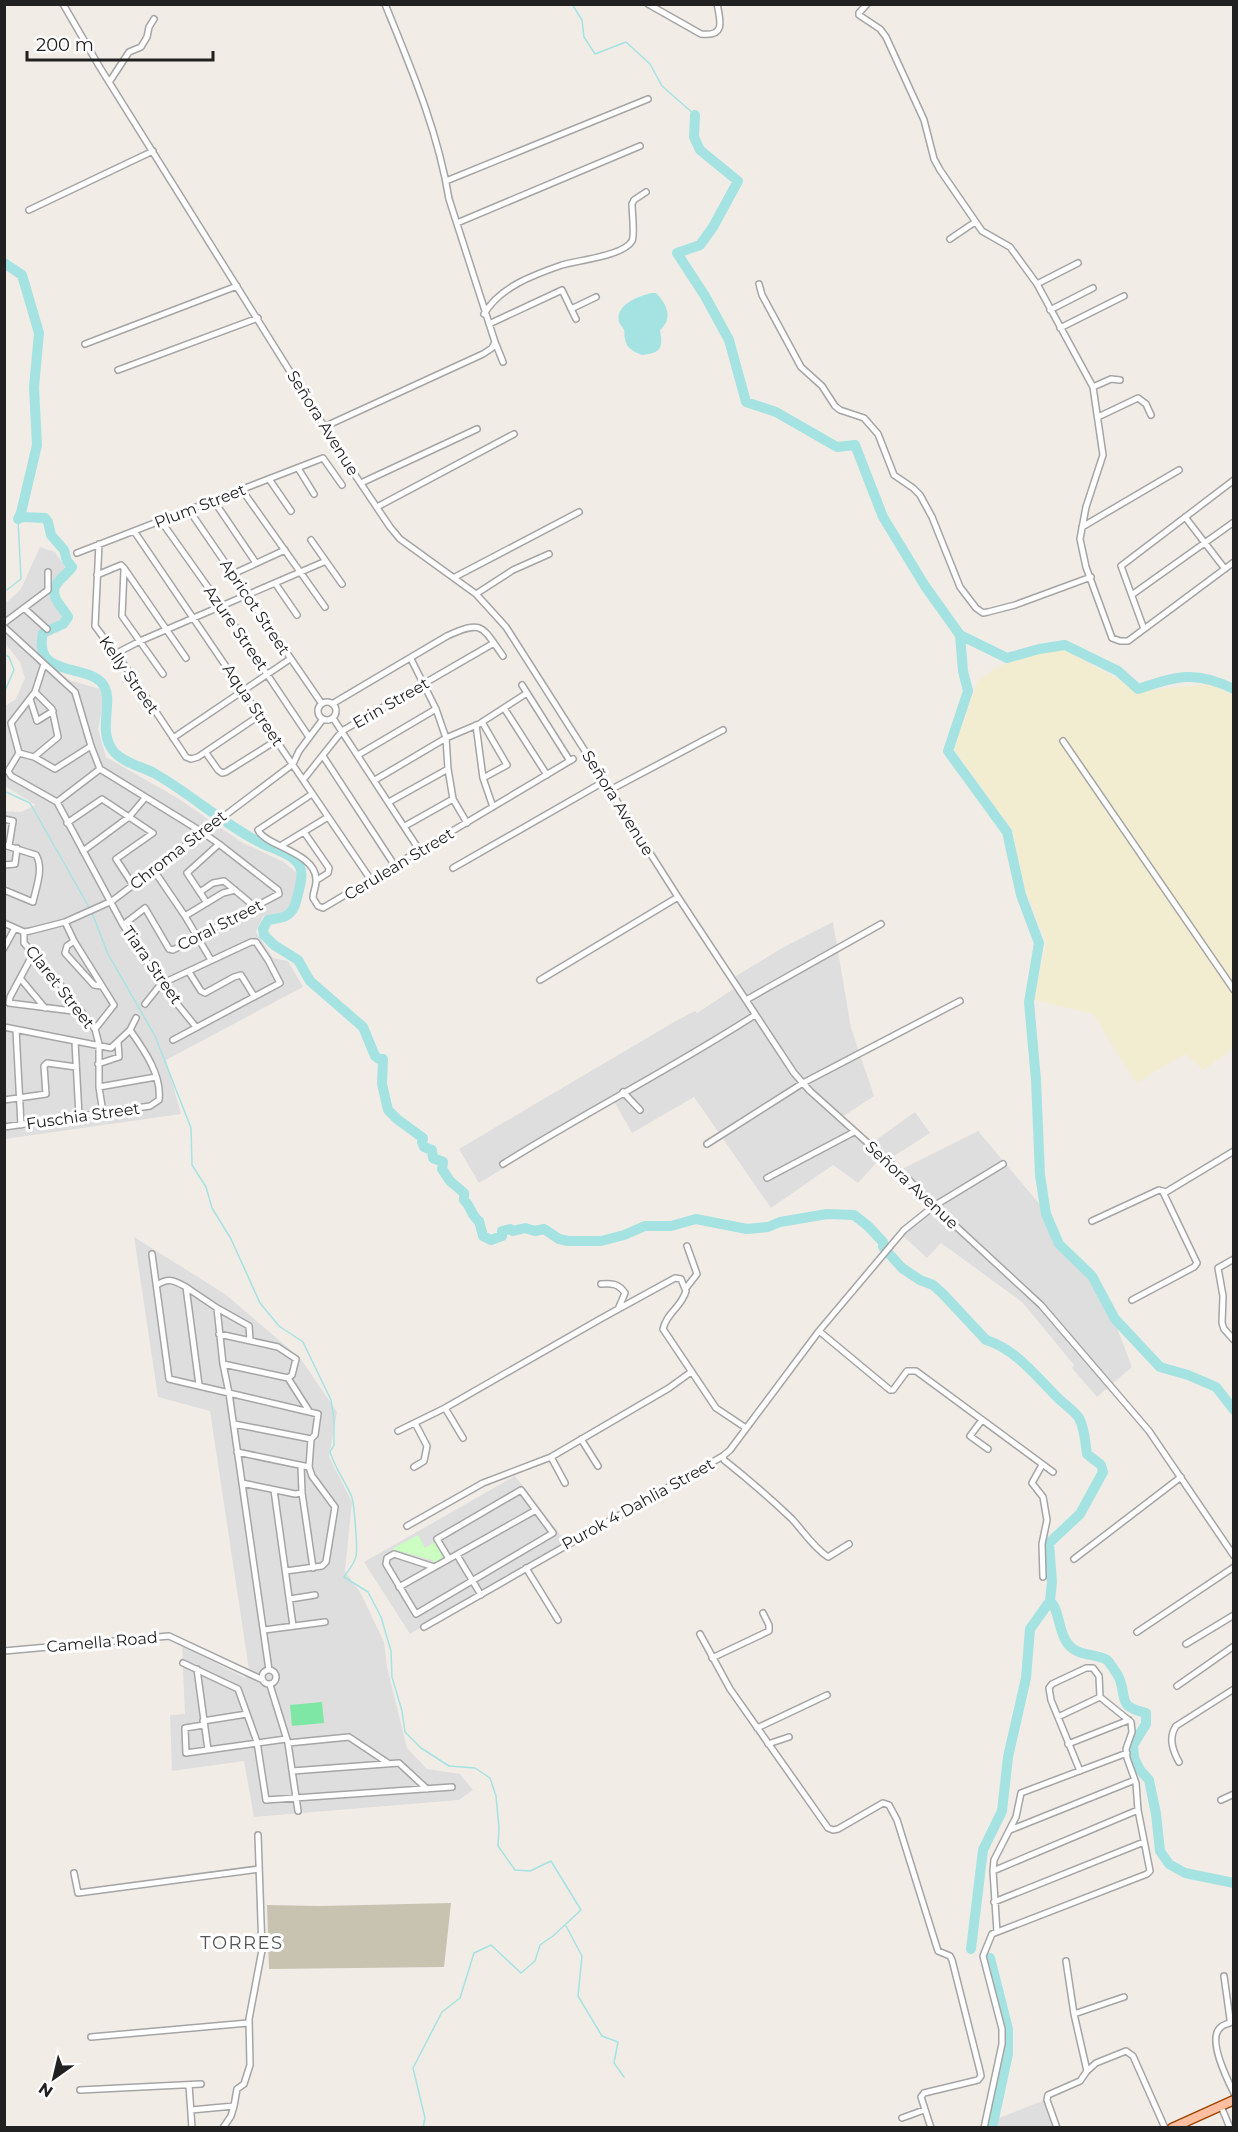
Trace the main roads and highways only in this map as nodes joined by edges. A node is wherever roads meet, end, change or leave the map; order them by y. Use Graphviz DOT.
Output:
graph roads {
  1 [pos="1233,2100"];
  2 [pos="1184,2125"];
  3 [pos="1173,2127"];
  1 -- 2 [label="main road"];
  2 -- 3 [label="main road"];
}
